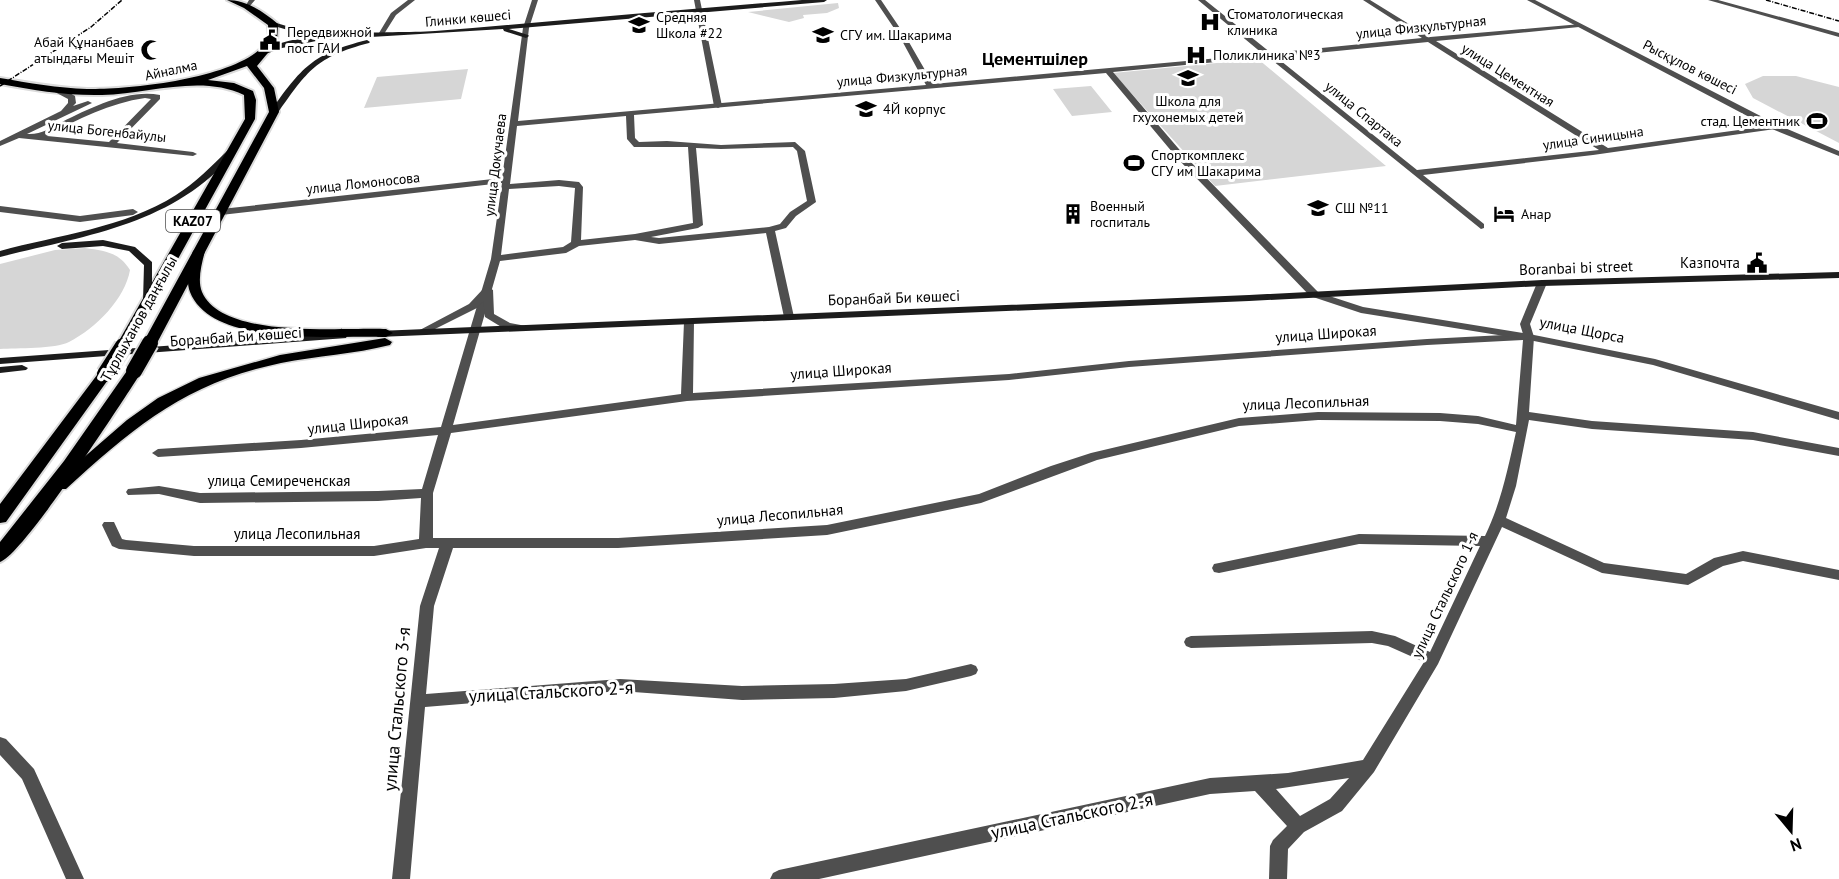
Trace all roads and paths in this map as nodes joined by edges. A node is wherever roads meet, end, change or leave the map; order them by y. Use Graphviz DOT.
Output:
graph roads {
  1 [pos="231,0"];
  2 [pos="412,0"];
  3 [pos="535,0"];
  4 [pos="773,0"];
  5 [pos="824,0"];
  6 [pos="878,0"];
  7 [pos="1201,0"];
  8 [pos="1366,0"];
  9 [pos="1530,0"];
  10 [pos="1711,0"];
  11 [pos="249,3"];
  12 [pos="698,6"];
  13 [pos="527,22"];
  14 [pos="273,24"];
  15 [pos="1579,25"];
  16 [pos="487,28"];
  17 [pos="382,33"];
  18 [pos="416,34"];
  19 [pos="1839,35"];
  20 [pos="526,36"];
  21 [pos="1428,39"];
  22 [pos="258,55"];
  23 [pos="1270,55"];
  24 [pos="1108,70"];
  25 [pos="0,81"];
  26 [pos="176,85"];
  27 [pos="931,87"];
  28 [pos="56,89"];
  29 [pos="150,89"];
  30 [pos="718,106"];
  31 [pos="63,112"];
  32 [pos="274,112"];
  33 [pos="630,114"];
  34 [pos="513,124"];
  35 [pos="1775,127"];
  36 [pos="18,135"];
  37 [pos="37,138"];
  38 [pos="0,144"];
  39 [pos="692,145"];
  40 [pos="111,146"];
  41 [pos="232,151"];
  42 [pos="1607,151"];
  43 [pos="193,154"];
  44 [pos="1839,154"];
  45 [pos="1415,173"];
  46 [pos="507,184"];
  47 [pos="0,209"];
  48 [pos="133,212"];
  49 [pos="221,212"];
  50 [pos="1481,226"];
  51 [pos="770,230"];
  52 [pos="635,237"];
  53 [pos="576,243"];
  54 [pos="199,251"];
  55 [pos="3,256"];
  56 [pos="496,259"];
  57 [pos="1839,275"];
  58 [pos="1542,284"];
  59 [pos="488,290"];
  60 [pos="1314,294"];
  61 [pos="148,301"];
  62 [pos="789,317"];
  63 [pos="689,322"];
  64 [pos="532,329"];
  65 [pos="423,331"];
  66 [pos="474,332"];
  67 [pos="386,337"];
  68 [pos="1529,337"];
  69 [pos="0,361"];
  70 [pos="0,370"];
  71 [pos="687,397"];
  72 [pos="1523,415"];
  73 [pos="1839,416"];
  74 [pos="446,430"];
  75 [pos="1522,430"];
  76 [pos="1839,452"];
  77 [pos="158,453"];
  78 [pos="132,492"];
  79 [pos="427,493"];
  80 [pos="49,495"];
  81 [pos="0,517"];
  82 [pos="1499,520"];
  83 [pos="109,525"];
  84 [pos="1488,541"];
  85 [pos="426,543"];
  86 [pos="447,545"];
  87 [pos="0,555"];
  88 [pos="1219,568"];
  89 [pos="1834,574"];
  90 [pos="1839,587"];
  91 [pos="1191,642"];
  92 [pos="1433,660"];
  93 [pos="971,670"];
  94 [pos="417,701"];
  95 [pos="0,744"];
  96 [pos="1368,767"];
  97 [pos="1259,783"];
  98 [pos="1298,826"];
  99 [pos="1276,876"];
  100 [pos="74,879"];
  101 [pos="401,879"];
  102 [pos="779,879"];
  1 -- 11 [label="highway"];
  2 -- 17 [label="street"];
  3 -- 13 [label="street, улица Докучаева"];
  4 -- 12 [label="main road, Глинки көшесі"];
  5 -- 12 [label="main road, Глинки көшесі"];
  6 -- 27 [label="street"];
  7 -- 23 [label="street, улица Спартака"];
  8 -- 21 [label="street, улица Цементная"];
  9 -- 15 [label="street, Рысқұлов көшесі"];
  10 -- 19 [label="street"];
  11 -- 14 [label="highway"];
  12 -- 13 [label="main road, Глинки көшесі"];
  12 -- 30 [label="street"];
  13 -- 16 [label="main road, Глинки көшесі"];
  13 -- 17 [label="main road, Глинки көшесі"];
  13 -- 20 [label="street, улица Докучаева"];
  14 -- 17 [label="main road, Глинки көшесі"];
  14 -- 22 [label="highway"];
  15 -- 21 [label="street, улица Физкультурная"];
  15 -- 35 [label="street, Рысқұлов көшесі"];
  16 -- 18 [label="main road, Глинки көшесі"];
  16 -- 20 [label="main road"];
  18 -- 22 [label="main road, Глинки көшесі"];
  18 -- 32 [label="main road"];
  20 -- 34 [label="street, улица Докучаева"];
  21 -- 23 [label="street, улица Физкультурная"];
  21 -- 42 [label="street, улица Цементная"];
  22 -- 26 [label="highway, Айналма / KAZ07"];
  22 -- 32 [label="highway"];
  23 -- 24 [label="street, улица Физкультурная"];
  23 -- 45 [label="street, улица Спартака"];
  24 -- 27 [label="street, улица Физкультурная"];
  24 -- 60 [label="street"];
  25 -- 28 [label="highway, Айналма / KAZ07"];
  26 -- 29 [label="highway, Айналма / KAZ07"];
  26 -- 41 [label="highway, Тұрлыханов даңғылы / KAZ07"];
  27 -- 30 [label="street, улица Физкультурная"];
  28 -- 29 [label="highway, Айналма / KAZ07"];
  28 -- 31 [label="street"];
  29 -- 31 [label="street"];
  30 -- 33 [label="street, улица Физкультурная"];
  31 -- 36 [label="street"];
  32 -- 49 [label="highway, Тұрлыханов даңғылы / KAZ07"];
  33 -- 34 [label="street, улица Физкультурная"];
  33 -- 39 [label="street"];
  34 -- 46 [label="street, улица Докучаева"];
  35 -- 42 [label="street, улица Синицына"];
  35 -- 44 [label="street, Рысқұлов көшесі"];
  36 -- 37 [label="street, улица Богенбайулы"];
  36 -- 38 [label="street"];
  37 -- 40 [label="street, улица Богенбайулы"];
  37 -- 40 [label="street"];
  39 -- 51 [label="street"];
  39 -- 52 [label="street"];
  40 -- 43 [label="street, улица Богенбайулы"];
  41 -- 55 [label="main road"];
  41 -- 61 [label="highway, Тұрлыханов даңғылы / KAZ07"];
  42 -- 45 [label="street, улица Синицына"];
  45 -- 50 [label="street, улица Спартака"];
  46 -- 49 [label="street, улица Ломоносова"];
  46 -- 53 [label="street, улица Ломоносова"];
  46 -- 56 [label="street, улица Докучаева"];
  47 -- 48 [label="street"];
  49 -- 54 [label="highway, Тұрлыханов даңғылы / KAZ07"];
  51 -- 52 [label="street"];
  51 -- 62 [label="street"];
  52 -- 53 [label="street"];
  53 -- 56 [label="street"];
  54 -- 67 [label="main road"];
  54 -- 80 [label="highway, Тұрлыханов даңғылы / KAZ07, bridge"];
  55 -- 61 [label="main road"];
  56 -- 59 [label="street, улица Докучаева"];
  57 -- 58 [label="main road, Boranbai bi street"];
  58 -- 60 [label="main road, Boranbai bi street"];
  58 -- 68 [label="street, улица Стальского 1-я"];
  59 -- 64 [label="street"];
  59 -- 65 [label="street"];
  59 -- 66 [label="street, улица Докучаева"];
  60 -- 62 [label="main road, Боранбай Би көшесі"];
  60 -- 68 [label="street, улица Щорса"];
  61 -- 81 [label="highway, Тұрлыханов даңғылы / KAZ07, bridge"];
  62 -- 63 [label="main road, Боранбай Би көшесі"];
  63 -- 64 [label="main road, Боранбай Би көшесі"];
  63 -- 71 [label="street"];
  64 -- 66 [label="main road, Боранбай Би көшесі"];
  65 -- 66 [label="main road, Боранбай Би көшесі"];
  65 -- 67 [label="main road, Боранбай Би көшесі"];
  66 -- 67 [label="main road, Боранбай Би көшесі"];
  66 -- 74 [label="street"];
  67 -- 69 [label="main road, Боранбай Би көшесі"];
  67 -- 70 [label="main road, Боранбай Би көшесі"];
  67 -- 80 [label="main road"];
  68 -- 71 [label="street, улица Широкая"];
  68 -- 72 [label="street, улица Стальского 1-я"];
  68 -- 73 [label="street, улица Щорса"];
  71 -- 74 [label="street, улица Широкая"];
  72 -- 75 [label="street, улица Стальского 1-я"];
  72 -- 76 [label="street"];
  74 -- 77 [label="street, улица Широкая"];
  74 -- 79 [label="street"];
  75 -- 82 [label="street, улица Стальского 1-я"];
  75 -- 86 [label="street, улица Лесопильная"];
  78 -- 79 [label="street, улица Семиреченская"];
  79 -- 85 [label="street"];
  80 -- 87 [label="highway, Тұрлыханов даңғылы / KAZ07"];
  82 -- 84 [label="street, улица Стальского 1-я"];
  82 -- 89 [label="street"];
  83 -- 85 [label="street, улица Лесопильная"];
  84 -- 88 [label="street"];
  84 -- 92 [label="street, улица Стальского 1-я"];
  85 -- 86 [label="street, улица Лесопильная"];
  86 -- 94 [label="street, улица Стальского 3-я"];
  89 -- 90 [label="street"];
  91 -- 92 [label="street"];
  92 -- 96 [label="street, улица Стальского 1-я"];
  93 -- 94 [label="street, улица Стальского 2-я"];
  94 -- 101 [label="street, улица Стальского 3-я"];
  95 -- 100 [label="street"];
  96 -- 97 [label="street, улица Стальского 2-я"];
  96 -- 98 [label="street, улица Стальского 1-я"];
  97 -- 98 [label="street"];
  97 -- 102 [label="street, улица Стальского 2-я"];
  98 -- 99 [label="street, улица Стальского 1-я"];
}
